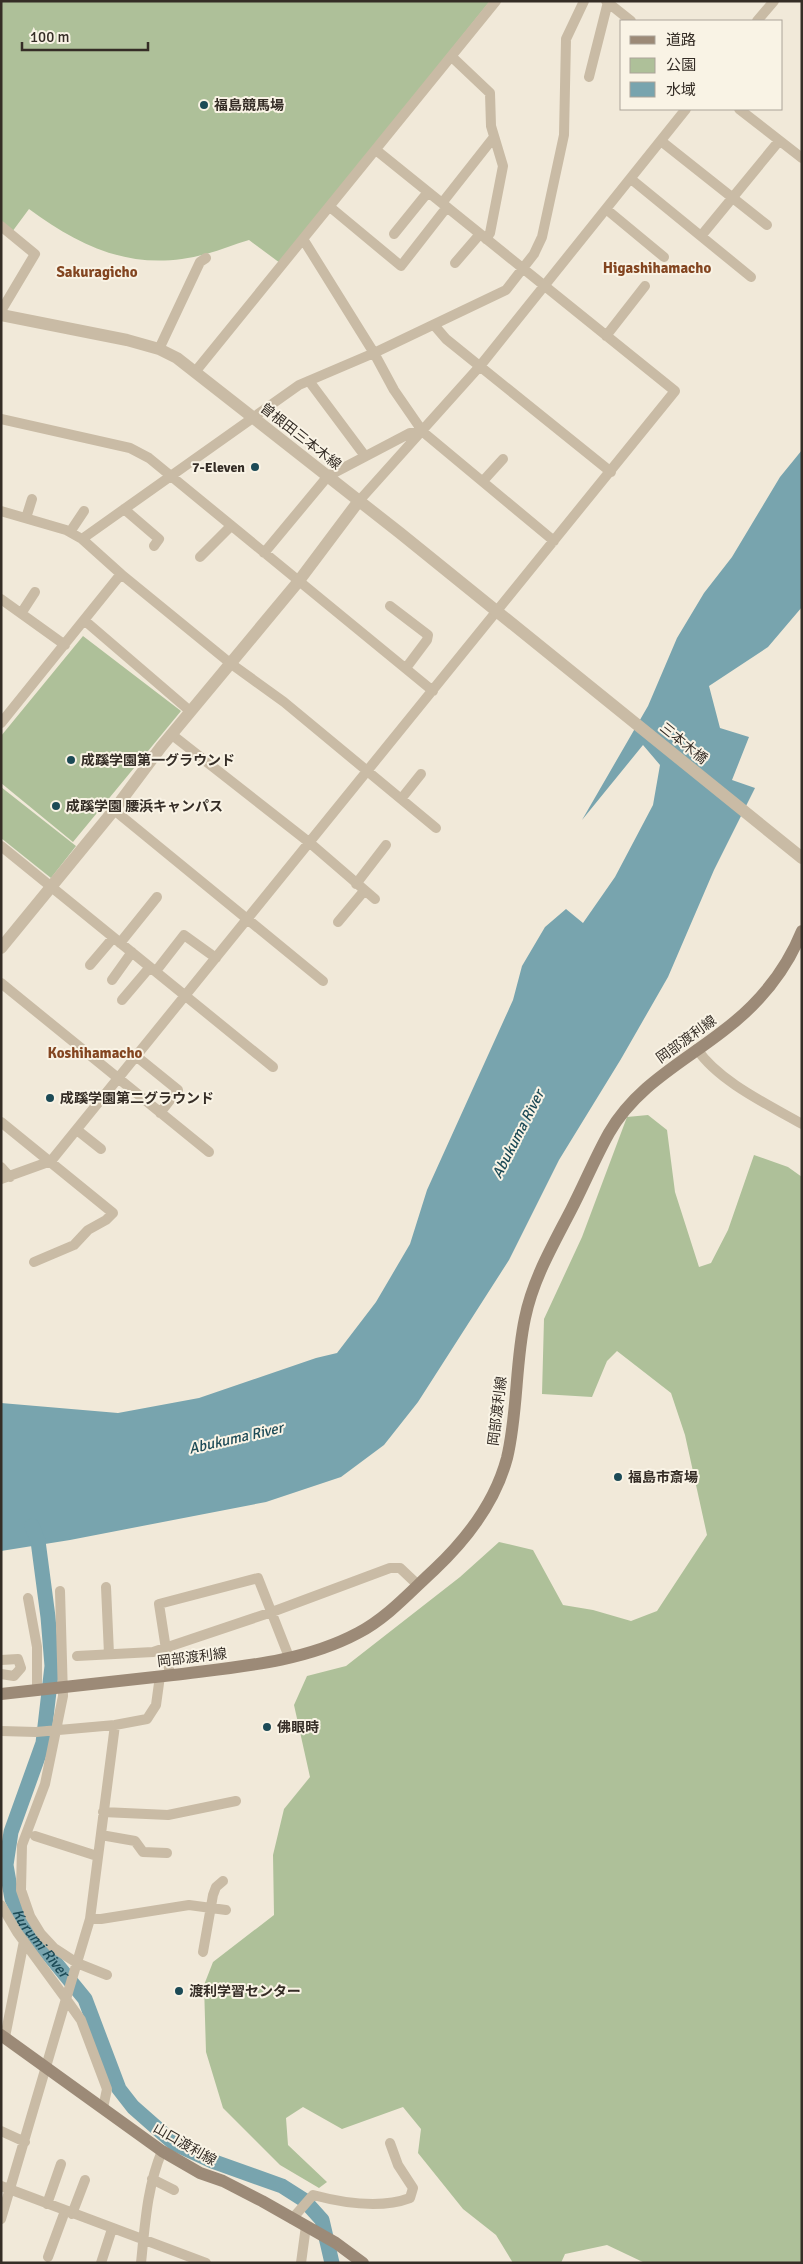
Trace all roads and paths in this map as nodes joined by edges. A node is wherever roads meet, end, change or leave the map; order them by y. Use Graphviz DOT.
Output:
graph roads {
  1 [pos="496,1"];
  2 [pos="584,1"];
  3 [pos="774,1"];
  4 [pos="607,2"];
  5 [pos="630,20"];
  6 [pos="758,20"];
  7 [pos="452,58"];
  8 [pos="589,77"];
  9 [pos="685,110"];
  10 [pos="740,110"];
  11 [pos="494,137"];
  12 [pos="661,141"];
  13 [pos="779,141"];
  14 [pos="376,150"];
  15 [pos="801,155"];
  16 [pos="631,178"];
  17 [pos="428,192"];
  18 [pos="732,198"];
  19 [pos="444,205"];
  20 [pos="330,207"];
  21 [pos="606,209"];
  22 [pos="767,225"];
  23 [pos="1,226"];
  24 [pos="394,234"];
  25 [pos="701,236"];
  26 [pos="483,237"];
  27 [pos="304,239"];
  28 [pos="664,256"];
  29 [pos="206,258"];
  30 [pos="456,263"];
  31 [pos="522,268"];
  32 [pos="751,277"];
  33 [pos="544,286"];
  34 [pos="645,286"];
  35 [pos="1,313"];
  36 [pos="434,324"];
  37 [pos="606,336"];
  38 [pos="159,349"];
  39 [pos="374,352"];
  40 [pos="480,366"];
  41 [pos="195,372"];
  42 [pos="309,381"];
  43 [pos="252,418"];
  44 [pos="1,419"];
  45 [pos="423,432"];
  46 [pos="365,456"];
  47 [pos="503,458"];
  48 [pos="610,472"];
  49 [pos="171,476"];
  50 [pos="328,476"];
  51 [pos="483,481"];
  52 [pos="32,499"];
  53 [pos="358,502"];
  54 [pos="124,509"];
  55 [pos="1,511"];
  56 [pos="84,511"];
  57 [pos="26,518"];
  58 [pos="231,526"];
  59 [pos="70,532"];
  60 [pos="82,539"];
  61 [pos="554,541"];
  62 [pos="154,546"];
  63 [pos="264,553"];
  64 [pos="200,557"];
  65 [pos="121,574"];
  66 [pos="298,582"];
  67 [pos="35,592"];
  68 [pos="3,604"];
  69 [pos="390,606"];
  70 [pos="22,612"];
  71 [pos="495,612"];
  72 [pos="84,620"];
  73 [pos="64,645"];
  74 [pos="547,652"];
  75 [pos="230,663"];
  76 [pos="406,668"];
  77 [pos="433,691"];
  78 [pos="190,711"];
  79 [pos="1,723"];
  80 [pos="171,734"];
  81 [pos="368,772"];
  82 [pos="420,774"];
  83 [pos="401,799"];
  84 [pos="114,810"];
  85 [pos="436,828"];
  86 [pos="310,844"];
  87 [pos="386,845"];
  88 [pos="1,846"];
  89 [pos="802,858"];
  90 [pos="356,884"];
  91 [pos="53,886"];
  92 [pos="364,891"];
  93 [pos="157,897"];
  94 [pos="375,899"];
  95 [pos="247,920"];
  96 [pos="338,922"];
  97 [pos="802,931"];
  98 [pos="116,940"];
  99 [pos="1,948"];
  100 [pos="132,952"];
  101 [pos="216,958"];
  102 [pos="90,965"];
  103 [pos="153,969"];
  104 [pos="112,980"];
  105 [pos="323,981"];
  106 [pos="1,983"];
  107 [pos="184,996"];
  108 [pos="122,1000"];
  109 [pos="697,1049"];
  110 [pos="136,1056"];
  111 [pos="272,1067"];
  112 [pos="118,1079"];
  113 [pos="160,1113"];
  114 [pos="1,1122"];
  115 [pos="802,1124"];
  116 [pos="77,1130"];
  117 [pos="101,1149"];
  118 [pos="209,1152"];
  119 [pos="52,1161"];
  120 [pos="1,1167"];
  121 [pos="6,1178"];
  122 [pos="34,1262"];
  123 [pos="418,1585"];
  124 [pos="106,1587"];
  125 [pos="60,1591"];
  126 [pos="28,1598"];
  127 [pos="272,1612"];
  128 [pos="167,1648"];
  129 [pos="109,1654"];
  130 [pos="77,1656"];
  131 [pos="289,1657"];
  132 [pos="1,1660"];
  133 [pos="1,1674"];
  134 [pos="164,1675"];
  135 [pos="63,1688"];
  136 [pos="39,1690"];
  137 [pos="1,1694"];
  138 [pos="115,1725"];
  139 [pos="57,1729"];
  140 [pos="1,1731"];
  141 [pos="236,1801"];
  142 [pos="103,1812"];
  143 [pos="101,1835"];
  144 [pos="36,1836"];
  145 [pos="166,1853"];
  146 [pos="97,1856"];
  147 [pos="223,1881"];
  148 [pos="1,1905"];
  149 [pos="211,1907"];
  150 [pos="226,1910"];
  151 [pos="90,1919"];
  152 [pos="24,1941"];
  153 [pos="203,1952"];
  154 [pos="77,1963"];
  155 [pos="108,1975"];
  156 [pos="66,1999"];
  157 [pos="3,2036"];
  158 [pos="47,2066"];
  159 [pos="103,2108"];
  160 [pos="1,2131"];
  161 [pos="25,2142"];
  162 [pos="390,2143"];
  163 [pos="162,2151"];
  164 [pos="61,2164"];
  165 [pos="152,2179"];
  166 [pos="85,2180"];
  167 [pos="6,2187"];
  168 [pos="174,2190"];
  169 [pos="47,2204"];
  170 [pos="69,2212"];
  171 [pos="1,2219"];
  172 [pos="292,2219"];
  173 [pos="306,2226"];
  174 [pos="112,2228"];
  175 [pos="143,2239"];
  176 [pos="48,2257"];
  177 [pos="101,2263"];
  178 [pos="141,2263"];
  179 [pos="206,2263"];
  180 [pos="301,2263"];
  181 [pos="363,2263"];
  1 -- 7 [label="street"];
  2 -- 31 [label="street"];
  3 -- 6 [label="street"];
  4 -- 5 [label="street"];
  4 -- 8 [label="street"];
  7 -- 11 [label="street"];
  7 -- 14 [label="street"];
  9 -- 12 [label="street"];
  10 -- 13 [label="street"];
  11 -- 19 [label="street"];
  11 -- 26 [label="street"];
  12 -- 16 [label="street"];
  12 -- 18 [label="street"];
  13 -- 15 [label="street"];
  13 -- 18 [label="street"];
  14 -- 17 [label="street"];
  14 -- 20 [label="street"];
  16 -- 21 [label="street"];
  16 -- 25 [label="street"];
  17 -- 19 [label="street"];
  17 -- 24 [label="street"];
  18 -- 22 [label="street"];
  18 -- 25 [label="street"];
  19 -- 20 [label="street"];
  19 -- 26 [label="street"];
  20 -- 27 [label="street"];
  21 -- 28 [label="street"];
  21 -- 33 [label="street"];
  23 -- 35 [label="street"];
  25 -- 32 [label="street"];
  26 -- 30 [label="street"];
  26 -- 31 [label="street"];
  27 -- 39 [label="street"];
  27 -- 41 [label="street"];
  29 -- 38 [label="street"];
  31 -- 33 [label="street"];
  31 -- 36 [label="street"];
  33 -- 37 [label="street"];
  33 -- 40 [label="street"];
  34 -- 37 [label="street"];
  35 -- 38 [label="street, 曽根田三本木線"];
  36 -- 39 [label="street"];
  36 -- 40 [label="street"];
  37 -- 48 [label="street"];
  38 -- 41 [label="street, 曽根田三本木線"];
  39 -- 42 [label="street"];
  39 -- 45 [label="street"];
  40 -- 45 [label="street"];
  40 -- 48 [label="street"];
  41 -- 43 [label="street, 曽根田三本木線"];
  42 -- 43 [label="street"];
  42 -- 46 [label="street"];
  43 -- 49 [label="street"];
  43 -- 50 [label="street, 曽根田三本木線"];
  44 -- 49 [label="street"];
  45 -- 46 [label="street"];
  45 -- 51 [label="street"];
  45 -- 53 [label="street"];
  46 -- 50 [label="street"];
  47 -- 51 [label="street"];
  48 -- 61 [label="street"];
  49 -- 54 [label="street"];
  49 -- 58 [label="street"];
  50 -- 53 [label="street, 曽根田三本木線"];
  50 -- 63 [label="street"];
  51 -- 61 [label="street"];
  52 -- 57 [label="street"];
  53 -- 66 [label="street"];
  53 -- 71 [label="street, 曽根田三本木線"];
  54 -- 60 [label="street"];
  54 -- 62 [label="street"];
  55 -- 57 [label="street"];
  56 -- 59 [label="street"];
  57 -- 59 [label="street"];
  58 -- 63 [label="street"];
  58 -- 64 [label="street"];
  59 -- 60 [label="street"];
  60 -- 65 [label="street"];
  61 -- 71 [label="street"];
  63 -- 66 [label="street"];
  65 -- 72 [label="street"];
  65 -- 75 [label="street"];
  66 -- 75 [label="street"];
  66 -- 76 [label="street"];
  67 -- 70 [label="street"];
  68 -- 70 [label="street"];
  69 -- 76 [label="street"];
  70 -- 73 [label="street"];
  71 -- 74 [label="street, 曽根田三本木線"];
  71 -- 77 [label="street"];
  72 -- 73 [label="street"];
  72 -- 78 [label="street"];
  73 -- 79 [label="street"];
  74 -- 89 [label="street, 三本木橋"];
  75 -- 78 [label="street"];
  75 -- 81 [label="street"];
  76 -- 77 [label="street"];
  77 -- 81 [label="street"];
  78 -- 80 [label="street"];
  80 -- 84 [label="street"];
  80 -- 86 [label="street"];
  81 -- 83 [label="street"];
  81 -- 86 [label="street"];
  82 -- 83 [label="street"];
  83 -- 85 [label="street"];
  84 -- 91 [label="street"];
  84 -- 95 [label="street"];
  86 -- 90 [label="street"];
  86 -- 95 [label="street"];
  87 -- 90 [label="street"];
  88 -- 91 [label="street"];
  90 -- 92 [label="street"];
  91 -- 98 [label="street"];
  91 -- 99 [label="street"];
  92 -- 94 [label="street"];
  92 -- 96 [label="street"];
  93 -- 98 [label="street"];
  95 -- 101 [label="street"];
  95 -- 105 [label="street"];
  97 -- 109 [label="main road, 岡部渡利線"];
  98 -- 100 [label="street"];
  98 -- 102 [label="street"];
  100 -- 103 [label="street"];
  100 -- 104 [label="street"];
  101 -- 103 [label="street"];
  101 -- 107 [label="street"];
  103 -- 107 [label="street"];
  103 -- 108 [label="street"];
  106 -- 112 [label="street"];
  107 -- 110 [label="street"];
  107 -- 111 [label="street"];
  109 -- 115 [label="street"];
  109 -- 123 [label="main road, 岡部渡利線"];
  110 -- 112 [label="street"];
  110 -- 113 [label="street"];
  112 -- 113 [label="street"];
  112 -- 116 [label="street"];
  113 -- 118 [label="street"];
  114 -- 119 [label="street"];
  116 -- 117 [label="street"];
  116 -- 119 [label="street"];
  119 -- 121 [label="street"];
  119 -- 122 [label="street"];
  120 -- 121 [label="street"];
  123 -- 127 [label="street"];
  123 -- 131 [label="main road, 岡部渡利線"];
  124 -- 129 [label="street"];
  125 -- 135 [label="street"];
  126 -- 136 [label="street"];
  127 -- 128 [label="street"];
  127 -- 128 [label="street"];
  127 -- 131 [label="street"];
  128 -- 129 [label="street"];
  128 -- 134 [label="street"];
  129 -- 130 [label="street"];
  131 -- 134 [label="main road, 岡部渡利線"];
  132 -- 133 [label="street"];
  134 -- 135 [label="main road, 岡部渡利線"];
  134 -- 138 [label="street"];
  135 -- 136 [label="main road, 岡部渡利線"];
  135 -- 139 [label="street"];
  136 -- 137 [label="main road, 岡部渡利線"];
  138 -- 139 [label="street"];
  138 -- 142 [label="street"];
  139 -- 140 [label="street"];
  139 -- 154 [label="street"];
  141 -- 142 [label="street"];
  142 -- 143 [label="street"];
  143 -- 145 [label="street"];
  143 -- 146 [label="street"];
  144 -- 146 [label="street"];
  146 -- 151 [label="street"];
  147 -- 149 [label="street"];
  148 -- 152 [label="street"];
  149 -- 150 [label="street"];
  149 -- 151 [label="street"];
  149 -- 153 [label="street"];
  151 -- 154 [label="street"];
  152 -- 156 [label="street"];
  152 -- 157 [label="street"];
  154 -- 155 [label="street"];
  154 -- 156 [label="street"];
  156 -- 158 [label="street"];
  156 -- 159 [label="street"];
  157 -- 158 [label="main road, 山口渡利線"];
  158 -- 159 [label="main road, 山口渡利線"];
  158 -- 161 [label="street"];
  159 -- 163 [label="main road, 山口渡利線"];
  160 -- 161 [label="street"];
  161 -- 167 [label="street"];
  162 -- 172 [label="street"];
  163 -- 165 [label="street"];
  163 -- 172 [label="main road, 山口渡利線"];
  164 -- 169 [label="street"];
  165 -- 168 [label="street"];
  165 -- 175 [label="street"];
  166 -- 170 [label="street"];
  167 -- 169 [label="street"];
  167 -- 171 [label="street"];
  169 -- 170 [label="street"];
  170 -- 174 [label="street"];
  170 -- 176 [label="street"];
  172 -- 173 [label="main road, 山口渡利線"];
  173 -- 180 [label="street"];
  173 -- 181 [label="main road, 山口渡利線"];
  174 -- 175 [label="street"];
  174 -- 177 [label="street"];
  175 -- 178 [label="street"];
  175 -- 179 [label="street"];
}
